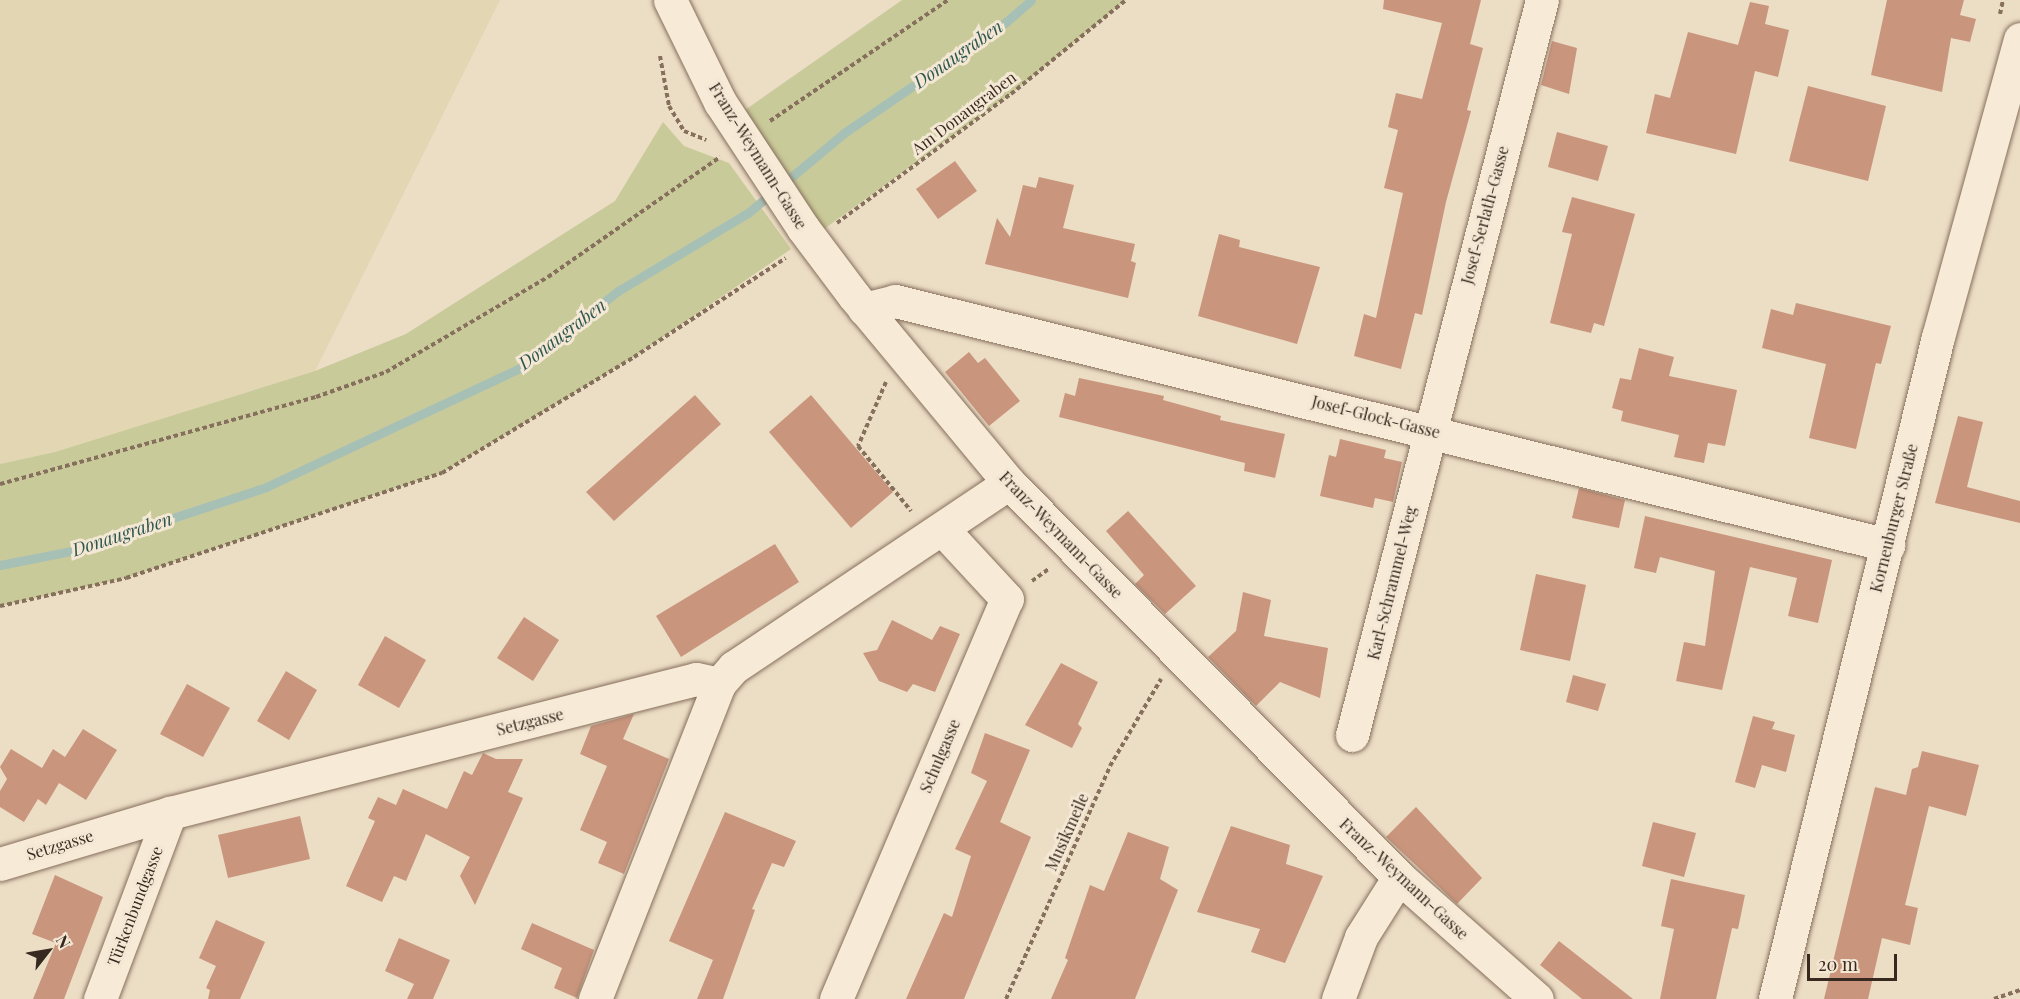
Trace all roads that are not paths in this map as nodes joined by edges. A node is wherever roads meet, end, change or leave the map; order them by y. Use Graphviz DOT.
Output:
graph roads {
  1 [pos="670,0"];
  2 [pos="1542,0"];
  3 [pos="2020,39"];
  4 [pos="864,309"];
  5 [pos="1429,430"];
  6 [pos="1009,483"];
  7 [pos="943,530"];
  8 [pos="1888,545"];
  9 [pos="718,684"];
  10 [pos="1352,735"];
  11 [pos="170,813"];
  12 [pos="0,864"];
  13 [pos="1399,877"];
  14 [pos="100,999"];
  15 [pos="595,999"];
  16 [pos="836,999"];
  17 [pos="1338,999"];
  18 [pos="1537,999"];
  19 [pos="1775,999"];
  1 -- 4 [label="street, Franz-Weymann-Gasse"];
  2 -- 5 [label="street, Josef-Serlath-Gasse"];
  3 -- 8 [label="street, Korneuburger Straße"];
  4 -- 5 [label="street, Josef-Glock-Gasse"];
  4 -- 6 [label="street, Franz-Weymann-Gasse"];
  5 -- 8 [label="street, Josef-Glock-Gasse"];
  5 -- 10 [label="street, Karl-Schrammel-Weg"];
  6 -- 7 [label="street"];
  6 -- 13 [label="street, Franz-Weymann-Gasse"];
  7 -- 9 [label="street"];
  7 -- 16 [label="street, Schulgasse"];
  8 -- 19 [label="street, Korneuburger Straße"];
  9 -- 11 [label="street, Setzgasse"];
  9 -- 15 [label="street"];
  11 -- 12 [label="street, Setzgasse"];
  11 -- 14 [label="street, Türkenbundgasse"];
  13 -- 17 [label="street"];
  13 -- 18 [label="street, Franz-Weymann-Gasse"];
}
